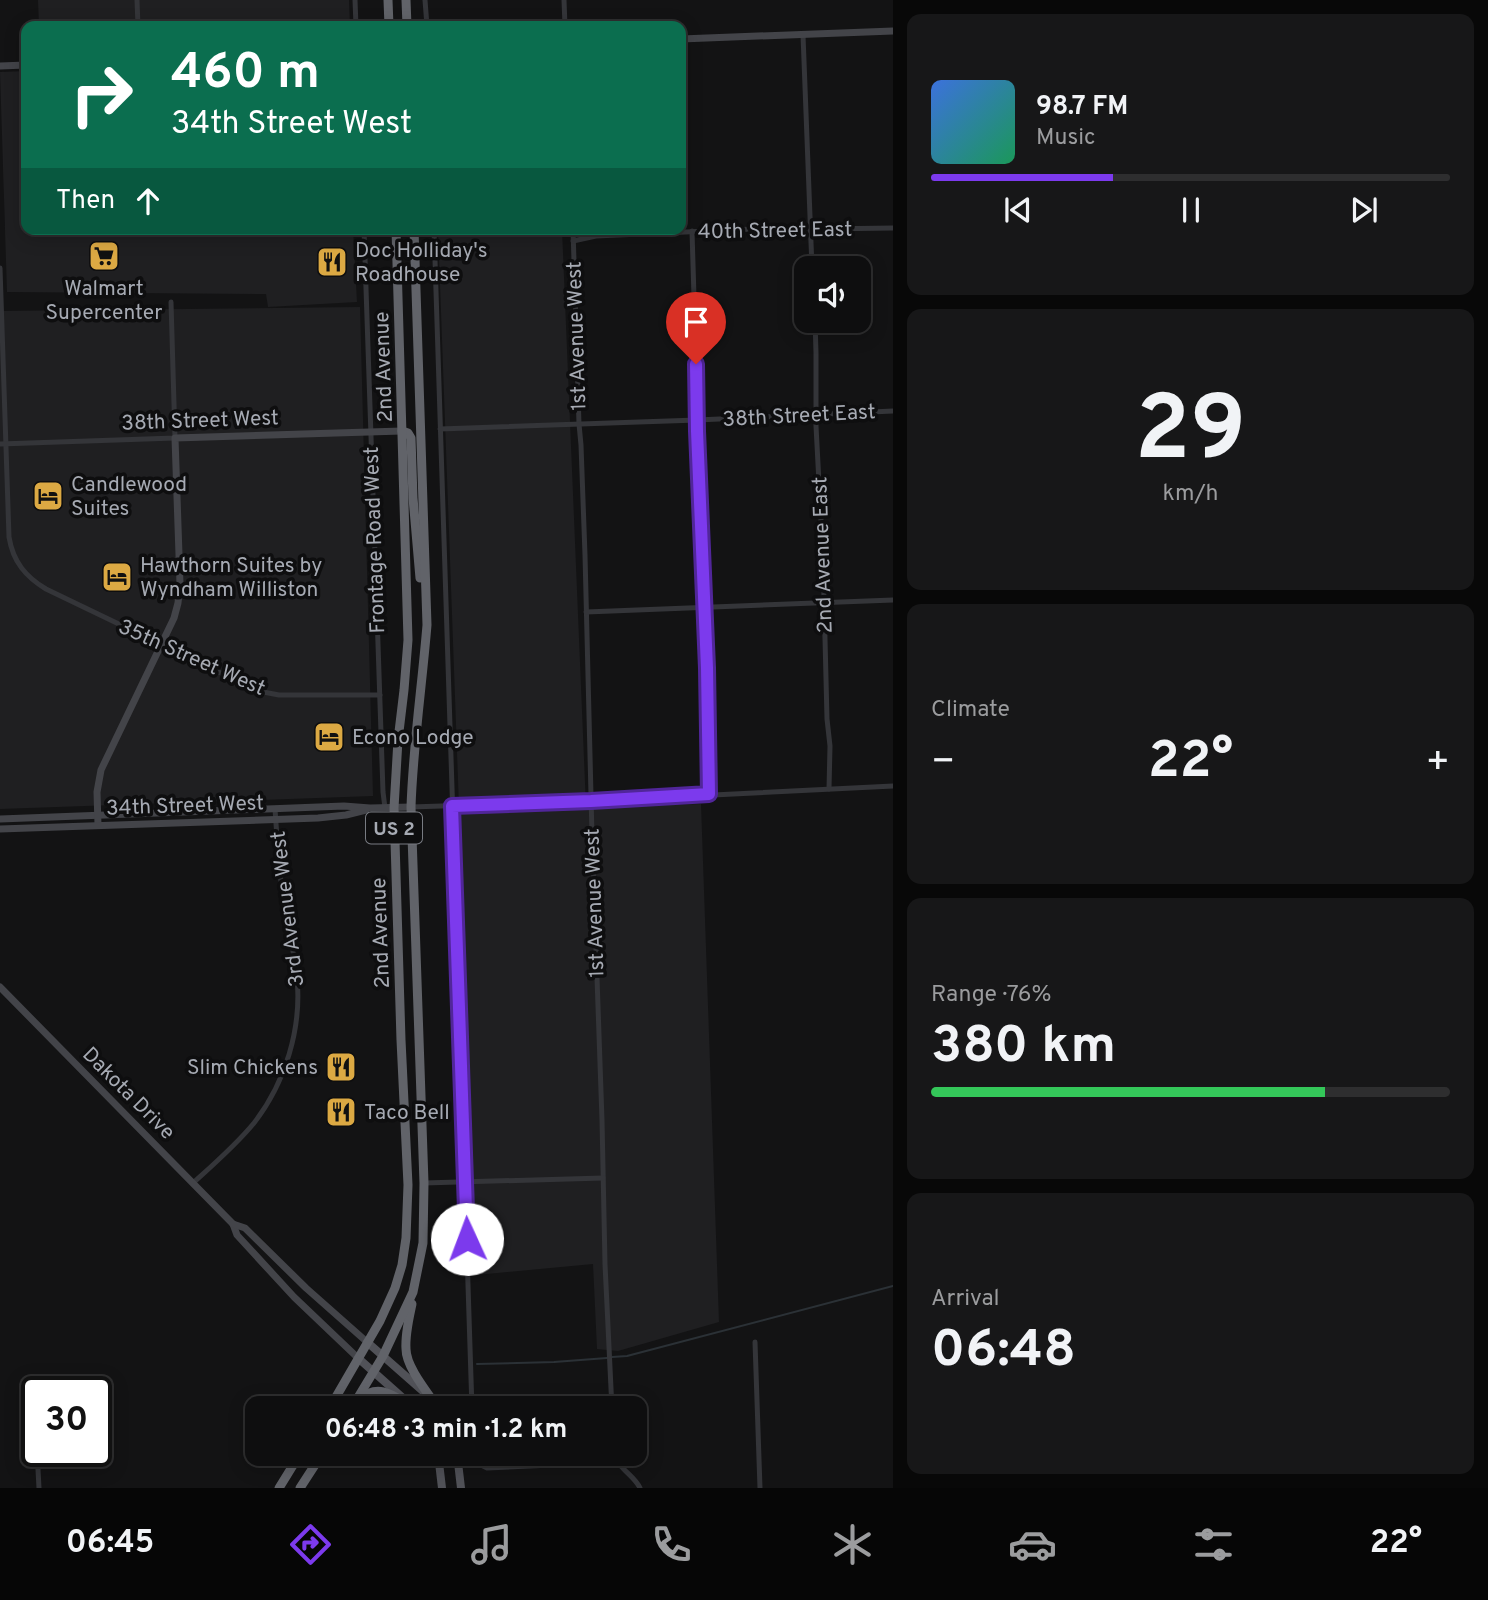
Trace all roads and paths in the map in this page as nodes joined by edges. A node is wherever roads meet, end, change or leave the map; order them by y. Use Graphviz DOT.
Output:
graph roads {
  1 [pos="137,0"];
  2 [pos="355,0"];
  3 [pos="388,0"];
  4 [pos="406,0"];
  5 [pos="425,0"];
  6 [pos="564,0"];
  7 [pos="138,21"];
  8 [pos="356,21"];
  9 [pos="389,21"];
  10 [pos="407,21"];
  11 [pos="427,21"];
  12 [pos="565,21"];
  13 [pos="893,31"];
  14 [pos="803,35"];
  15 [pos="686,39"];
  16 [pos="21,65"];
  17 [pos="0,66"];
  18 [pos="810,228"];
  19 [pos="893,228"];
  20 [pos="686,231"];
  21 [pos="692,231"];
  22 [pos="364,235"];
  23 [pos="396,235"];
  24 [pos="414,235"];
  25 [pos="433,235"];
  26 [pos="573,235"];
  27 [pos="615,235"];
  28 [pos="573,240"];
  29 [pos="811,256"];
  30 [pos="0,268"];
  31 [pos="171,302"];
  32 [pos="816,333"];
  33 [pos="893,411"];
  34 [pos="816,414"];
  35 [pos="697,420"];
  36 [pos="579,424"];
  37 [pos="440,429"];
  38 [pos="402,430"];
  39 [pos="371,432"];
  40 [pos="176,438"];
  41 [pos="3,444"];
  42 [pos="893,600"];
  43 [pos="824,602"];
  44 [pos="704,607"];
  45 [pos="586,612"];
  46 [pos="161,645"];
  47 [pos="425,656"];
  48 [pos="380,695"];
  49 [pos="893,786"];
  50 [pos="829,789"];
  51 [pos="709,794"];
  52 [pos="591,801"];
  53 [pos="452,806"];
  54 [pos="411,807"];
  55 [pos="370,808"];
  56 [pos="389,808"];
  57 [pos="275,809"];
  58 [pos="98,815"];
  59 [pos="0,819"];
  60 [pos="276,819"];
  61 [pos="98,825"];
  62 [pos="0,828"];
  63 [pos="0,987"];
  64 [pos="603,1178"];
  65 [pos="465,1182"];
  66 [pos="193,1183"];
  67 [pos="424,1184"];
  68 [pos="233,1224"];
  69 [pos="413,1292"];
  70 [pos="367,1342"];
  71 [pos="755,1342"];
  72 [pos="383,1356"];
  73 [pos="358,1358"];
  74 [pos="374,1371"];
  75 [pos="336,1396"];
  76 [pos="360,1396"];
  77 [pos="365,1396"];
  78 [pos="395,1396"];
  79 [pos="400,1396"];
  80 [pos="428,1396"];
  81 [pos="430,1396"];
  82 [pos="472,1396"];
  83 [pos="611,1396"];
  84 [pos="293,1466"];
  85 [pos="314,1466"];
  86 [pos="439,1466"];
  87 [pos="458,1466"];
  88 [pos="482,1466"];
  89 [pos="530,1466"];
  90 [pos="621,1466"];
  91 [pos="38,1467"];
  92 [pos="39,1488"];
  93 [pos="279,1488"];
  94 [pos="300,1488"];
  95 [pos="442,1488"];
  96 [pos="461,1488"];
  97 [pos="640,1488"];
  98 [pos="760,1488"];
  1 -- 7 [label="street"];
  2 -- 8 [label="street"];
  3 -- 9 [label="highway"];
  4 -- 10 [label="highway"];
  5 -- 11 [label="street"];
  6 -- 12 [label="street"];
  13 -- 14 [label="street"];
  14 -- 15 [label="street"];
  14 -- 18 [label="street"];
  16 -- 17 [label="street"];
  18 -- 19 [label="street, 40th Street East"];
  18 -- 21 [label="street, 40th Street East"];
  18 -- 29 [label="street"];
  20 -- 21 [label="street, 40th Street East"];
  21 -- 35 [label="street"];
  22 -- 39 [label="street, Frontage Road West"];
  23 -- 38 [label="highway, 2nd Avenue / US 2"];
  24 -- 47 [label="highway, 2nd Avenue / US 2"];
  25 -- 37 [label="street"];
  26 -- 28 [label="street, 1st Avenue West"];
  27 -- 28 [label="street, 40th Street East"];
  28 -- 36 [label="street, 1st Avenue West"];
  30 -- 41 [label="street"];
  31 -- 40 [label="street"];
  32 -- 34 [label="street, 2nd Avenue East"];
  33 -- 34 [label="street, 38th Street East"];
  34 -- 35 [label="street, 38th Street East"];
  34 -- 43 [label="street, 2nd Avenue East"];
  35 -- 36 [label="street, 38th Street East"];
  35 -- 44 [label="street"];
  36 -- 37 [label="street"];
  36 -- 45 [label="street, 1st Avenue West"];
  37 -- 53 [label="street"];
  38 -- 39 [label="street, 38th Street West"];
  38 -- 47 [label="highway"];
  38 -- 56 [label="highway, 2nd Avenue / US 2"];
  39 -- 40 [label="street, 38th Street West"];
  39 -- 48 [label="street, Frontage Road West"];
  40 -- 41 [label="street, 38th Street West"];
  40 -- 46 [label="street"];
  41 -- 46 [label="street, 35th Street West"];
  42 -- 43 [label="street"];
  43 -- 44 [label="street"];
  43 -- 50 [label="street, 2nd Avenue East"];
  44 -- 45 [label="street"];
  44 -- 51 [label="street"];
  45 -- 52 [label="street, 1st Avenue West"];
  46 -- 48 [label="street, 35th Street West"];
  46 -- 58 [label="street"];
  47 -- 54 [label="highway, 2nd Avenue / US 2"];
  48 -- 56 [label="street, Frontage Road West"];
  49 -- 50 [label="street, 34th Street West"];
  50 -- 51 [label="street, 34th Street West"];
  51 -- 52 [label="street, 34th Street West"];
  52 -- 53 [label="street, 34th Street West"];
  52 -- 64 [label="street, 1st Avenue West"];
  53 -- 54 [label="street, 34th Street West"];
  53 -- 65 [label="street"];
  54 -- 56 [label="street, 34th Street West"];
  54 -- 67 [label="highway, 2nd Avenue / US 2"];
  55 -- 56 [label="street, 34th Street West"];
  55 -- 57 [label="street, 34th Street West"];
  55 -- 60 [label="street, 34th Street West"];
  56 -- 70 [label="highway, 2nd Avenue / US 2"];
  57 -- 58 [label="street, 34th Street West"];
  57 -- 60 [label="street, 3rd Avenue West"];
  58 -- 59 [label="street, 34th Street West"];
  58 -- 61 [label="street"];
  60 -- 61 [label="street, 34th Street West"];
  60 -- 66 [label="street, 3rd Avenue West"];
  61 -- 62 [label="street, 34th Street West"];
  63 -- 66 [label="street, Dakota Drive"];
  64 -- 65 [label="street"];
  64 -- 83 [label="street, 1st Avenue West"];
  65 -- 67 [label="street"];
  65 -- 82 [label="street"];
  66 -- 68 [label="street, Dakota Drive"];
  67 -- 69 [label="highway, 2nd Avenue / US 2"];
  68 -- 70 [label="street, Dakota Drive"];
  68 -- 73 [label="street, Dakota Drive"];
  69 -- 72 [label="highway, 2nd Avenue / US 2"];
  69 -- 81 [label="highway"];
  70 -- 72 [label="main road"];
  70 -- 73 [label="highway, 2nd Avenue / US 2"];
  71 -- 98 [label="street"];
  72 -- 74 [label="highway, 2nd Avenue / US 2"];
  72 -- 80 [label="main road"];
  73 -- 74 [label="main road"];
  73 -- 75 [label="highway, 2nd Avenue / US 2"];
  74 -- 76 [label="highway, 2nd Avenue / US 2"];
  74 -- 79 [label="main road"];
  77 -- 78 [label="highway"];
  84 -- 93 [label="highway"];
  85 -- 94 [label="highway"];
  86 -- 95 [label="main road"];
  87 -- 96 [label="main road"];
  88 -- 89 [label="street"];
  90 -- 97 [label="street"];
  91 -- 92 [label="street"];
}
